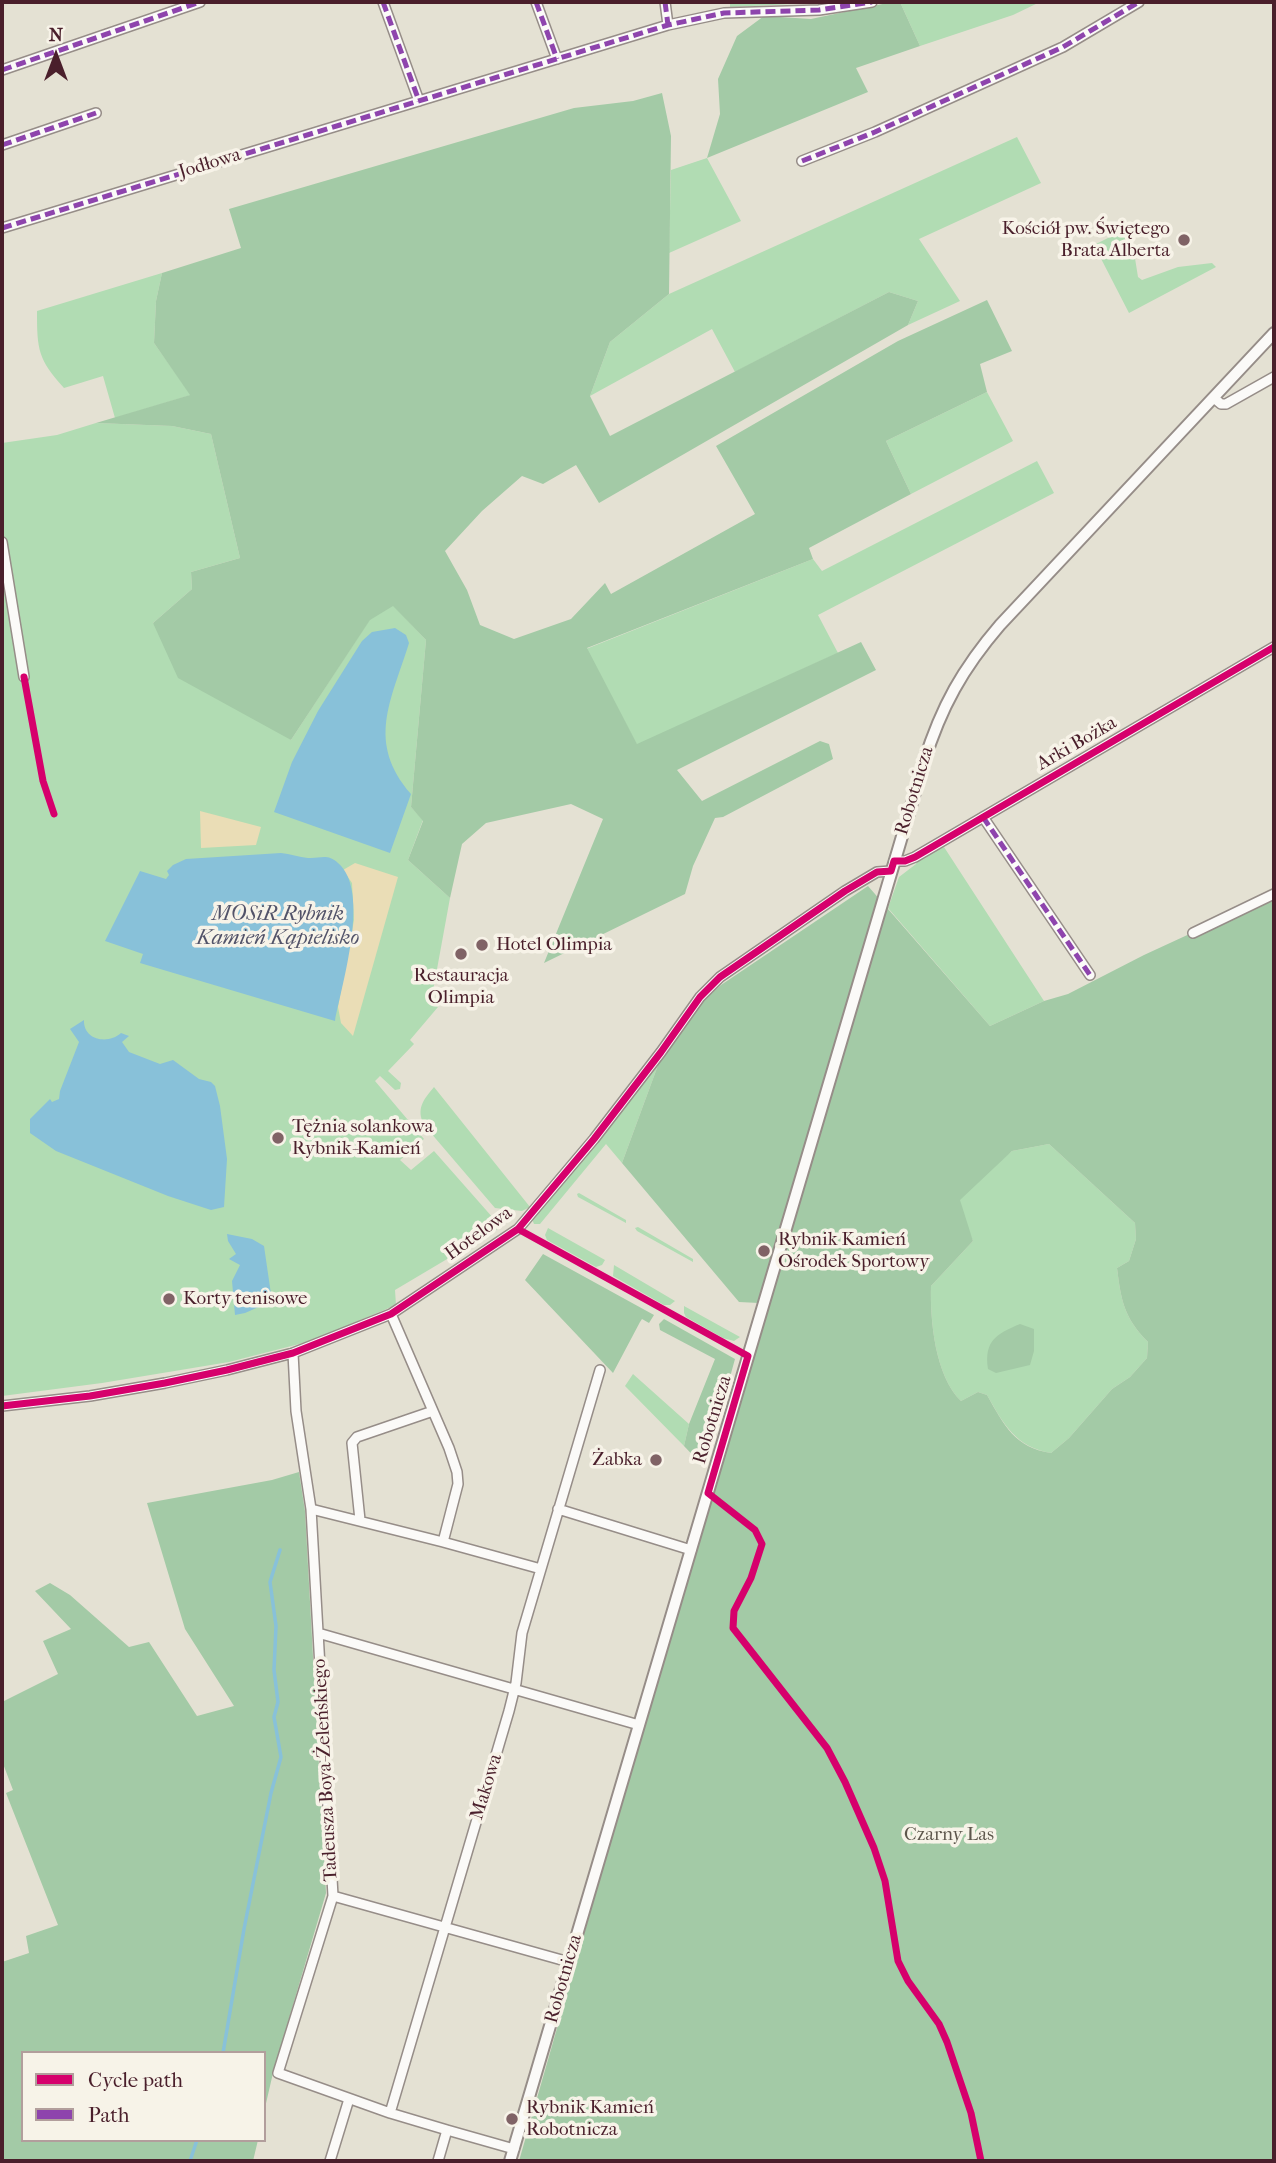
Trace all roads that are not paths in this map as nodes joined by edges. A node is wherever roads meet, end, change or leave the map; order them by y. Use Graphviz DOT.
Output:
graph roads {
  1 [pos="200,2"];
  2 [pos="383,2"];
  3 [pos="536,2"];
  4 [pos="665,2"];
  5 [pos="872,2"];
  6 [pos="1139,2"];
  7 [pos="668,25"];
  8 [pos="557,59"];
  9 [pos="2,70"];
  10 [pos="419,101"];
  11 [pos="96,113"];
  12 [pos="2,145"];
  13 [pos="802,161"];
  14 [pos="2,228"];
  15 [pos="1274,333"];
  16 [pos="1274,377"];
  17 [pos="1214,398"];
  18 [pos="2,542"];
  19 [pos="1274,647"];
  20 [pos="24,677"];
  21 [pos="983,817"];
  22 [pos="893,866"];
  23 [pos="1274,894"];
  24 [pos="1193,933"];
  25 [pos="1090,975"];
  26 [pos="391,1314"];
  27 [pos="293,1353"];
  28 [pos="600,1370"];
  29 [pos="2,1406"];
  30 [pos="433,1410"];
  31 [pos="311,1509"];
  32 [pos="558,1509"];
  33 [pos="360,1520"];
  34 [pos="443,1542"];
  35 [pos="691,1550"];
  36 [pos="541,1569"];
  37 [pos="318,1633"];
  38 [pos="514,1689"];
  39 [pos="639,1725"];
  40 [pos="333,1896"];
  41 [pos="444,1928"];
  42 [pos="569,1962"];
  43 [pos="349,2099"];
  44 [pos="390,2113"];
  45 [pos="447,2130"];
  46 [pos="514,2149"];
  47 [pos="330,2161"];
  48 [pos="438,2161"];
  49 [pos="510,2161"];
  1 -- 9 [label="street"];
  2 -- 10 [label="street"];
  3 -- 8 [label="street"];
  4 -- 7 [label="street"];
  5 -- 7 [label="street, Jodłowa"];
  6 -- 13 [label="street"];
  7 -- 8 [label="street, Jodłowa"];
  8 -- 10 [label="street, Jodłowa"];
  10 -- 14 [label="street, Jodłowa"];
  11 -- 12 [label="street"];
  15 -- 17 [label="street, Robotnicza"];
  16 -- 17 [label="street"];
  17 -- 22 [label="street, Robotnicza"];
  18 -- 20 [label="street"];
  19 -- 21 [label="street, Arki Bożka"];
  21 -- 22 [label="street, Arki Bożka"];
  21 -- 25 [label="street"];
  22 -- 26 [label="street, Hotelowa"];
  22 -- 35 [label="street, Robotnicza"];
  23 -- 24 [label="street"];
  26 -- 27 [label="street, Hotelowa"];
  26 -- 30 [label="street"];
  27 -- 29 [label="street, Hotelowa"];
  27 -- 31 [label="street, Tadeusza Boya-Żeleńskiego"];
  28 -- 32 [label="street, Makowa"];
  30 -- 33 [label="street"];
  30 -- 34 [label="street"];
  31 -- 33 [label="street"];
  31 -- 37 [label="street, Tadeusza Boya-Żeleńskiego"];
  32 -- 35 [label="street"];
  32 -- 36 [label="street, Makowa"];
  33 -- 34 [label="street"];
  34 -- 36 [label="street"];
  35 -- 39 [label="street, Robotnicza"];
  36 -- 38 [label="street, Makowa"];
  37 -- 38 [label="street"];
  37 -- 40 [label="street, Tadeusza Boya-Żeleńskiego"];
  38 -- 39 [label="street"];
  38 -- 41 [label="street, Makowa"];
  39 -- 42 [label="street, Robotnicza"];
  40 -- 41 [label="street"];
  40 -- 43 [label="street, Tadeusza Boya-Żeleńskiego"];
  41 -- 42 [label="street"];
  41 -- 44 [label="street, Makowa"];
  42 -- 46 [label="street, Robotnicza"];
  43 -- 44 [label="street, Tadeusza Boya-Żeleńskiego"];
  43 -- 47 [label="street"];
  44 -- 45 [label="street"];
  45 -- 46 [label="street"];
  45 -- 48 [label="street"];
  46 -- 49 [label="street, Robotnicza"];
}
